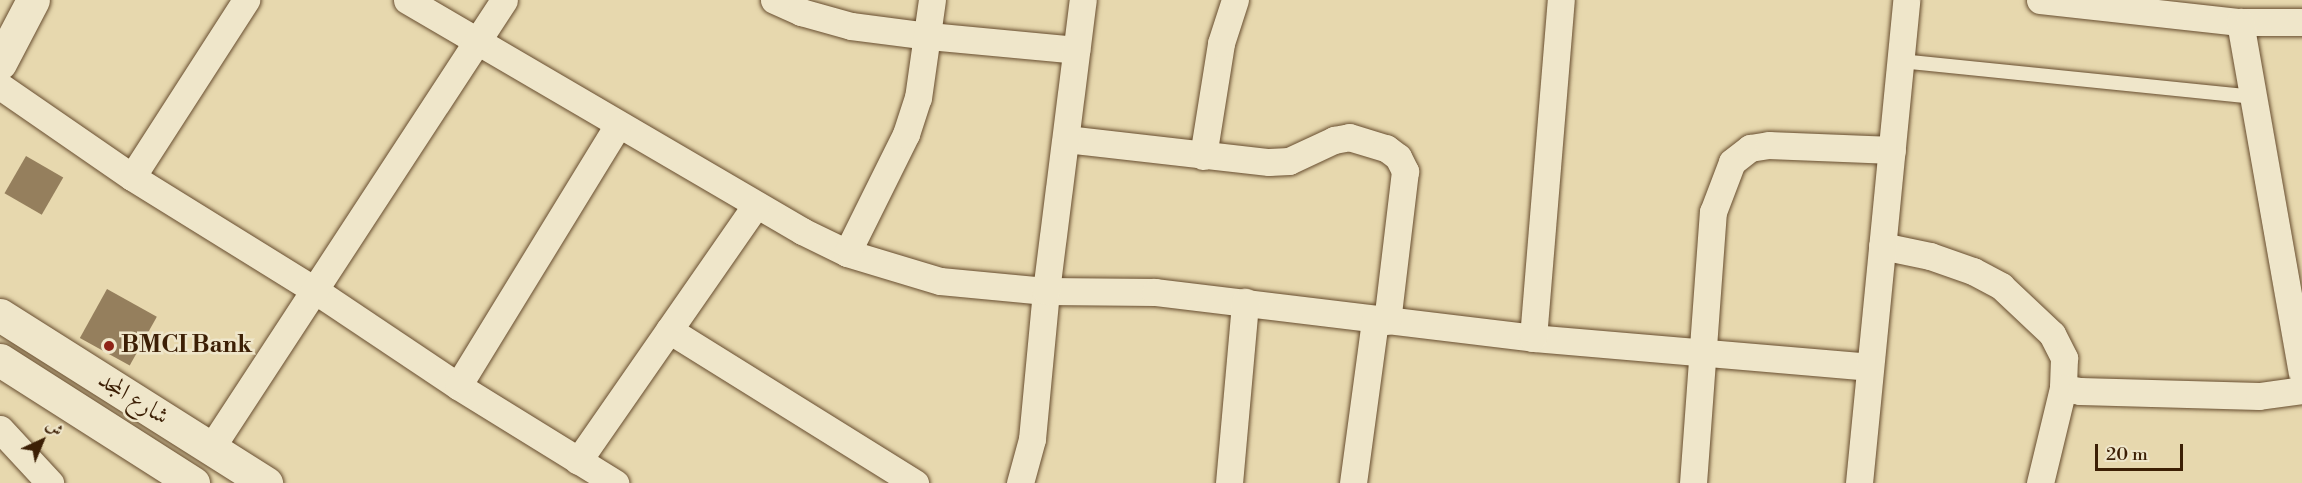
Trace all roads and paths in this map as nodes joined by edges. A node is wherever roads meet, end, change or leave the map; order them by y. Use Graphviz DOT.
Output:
graph roads {
  1 [pos="33,0"];
  2 [pos="246,0"];
  3 [pos="407,0"];
  4 [pos="504,0"];
  5 [pos="774,0"];
  6 [pos="932,0"];
  7 [pos="1083,0"];
  8 [pos="1235,0"];
  9 [pos="1561,0"];
  10 [pos="1906,0"];
  11 [pos="2040,0"];
  12 [pos="2298,15"];
  13 [pos="2240,22"];
  14 [pos="929,36"];
  15 [pos="478,41"];
  16 [pos="1076,50"];
  17 [pos="1900,61"];
  18 [pos="0,63"];
  19 [pos="0,86"];
  20 [pos="2254,97"];
  21 [pos="618,125"];
  22 [pos="1066,139"];
  23 [pos="1892,150"];
  24 [pos="1203,156"];
  25 [pos="132,177"];
  26 [pos="756,205"];
  27 [pos="1882,246"];
  28 [pos="847,253"];
  29 [pos="316,291"];
  30 [pos="1046,291"];
  31 [pos="1245,302"];
  32 [pos="0,315"];
  33 [pos="1381,321"];
  34 [pos="669,330"];
  35 [pos="1533,338"];
  36 [pos="1702,354"];
  37 [pos="0,360"];
  38 [pos="1870,367"];
  39 [pos="2302,372"];
  40 [pos="458,387"];
  41 [pos="2064,388"];
  42 [pos="2302,390"];
  43 [pos="0,429"];
  44 [pos="212,448"];
  45 [pos="578,461"];
  46 [pos="607,481"];
  47 [pos="50,483"];
  48 [pos="193,483"];
  49 [pos="266,483"];
  50 [pos="915,483"];
  51 [pos="1020,483"];
  52 [pos="1229,483"];
  53 [pos="1353,483"];
  54 [pos="1693,483"];
  55 [pos="1859,483"];
  56 [pos="2040,483"];
  1 -- 18 [label="main road"];
  2 -- 25 [label="street"];
  3 -- 15 [label="street"];
  4 -- 15 [label="street"];
  5 -- 14 [label="street"];
  6 -- 14 [label="street"];
  7 -- 16 [label="street"];
  8 -- 24 [label="street"];
  9 -- 35 [label="street"];
  10 -- 17 [label="street"];
  11 -- 13 [label="street"];
  12 -- 13 [label="street"];
  13 -- 20 [label="street"];
  14 -- 16 [label="street"];
  14 -- 28 [label="street"];
  15 -- 21 [label="street"];
  15 -- 29 [label="street"];
  16 -- 22 [label="street"];
  17 -- 20 [label="lane"];
  17 -- 23 [label="street"];
  19 -- 25 [label="street"];
  20 -- 39 [label="street"];
  21 -- 26 [label="street"];
  21 -- 40 [label="street"];
  22 -- 24 [label="street"];
  22 -- 30 [label="street"];
  23 -- 27 [label="street"];
  23 -- 36 [label="street"];
  24 -- 33 [label="street"];
  25 -- 29 [label="street"];
  26 -- 28 [label="street"];
  26 -- 34 [label="street"];
  27 -- 38 [label="street"];
  27 -- 41 [label="street"];
  28 -- 30 [label="street"];
  29 -- 40 [label="street"];
  29 -- 44 [label="street"];
  30 -- 31 [label="street"];
  30 -- 51 [label="street"];
  31 -- 33 [label="street"];
  31 -- 52 [label="street"];
  32 -- 44 [label="main road, شارع المجد"];
  33 -- 35 [label="street"];
  33 -- 53 [label="street"];
  34 -- 45 [label="street"];
  34 -- 50 [label="street"];
  35 -- 36 [label="street"];
  36 -- 38 [label="street"];
  36 -- 54 [label="street"];
  37 -- 48 [label="main road, شارع المجد"];
  38 -- 55 [label="street"];
  40 -- 45 [label="street"];
  41 -- 42 [label="street"];
  41 -- 56 [label="street"];
  43 -- 47 [label="street"];
  44 -- 49 [label="main road, شارع المجد"];
  45 -- 46 [label="street"];
}
